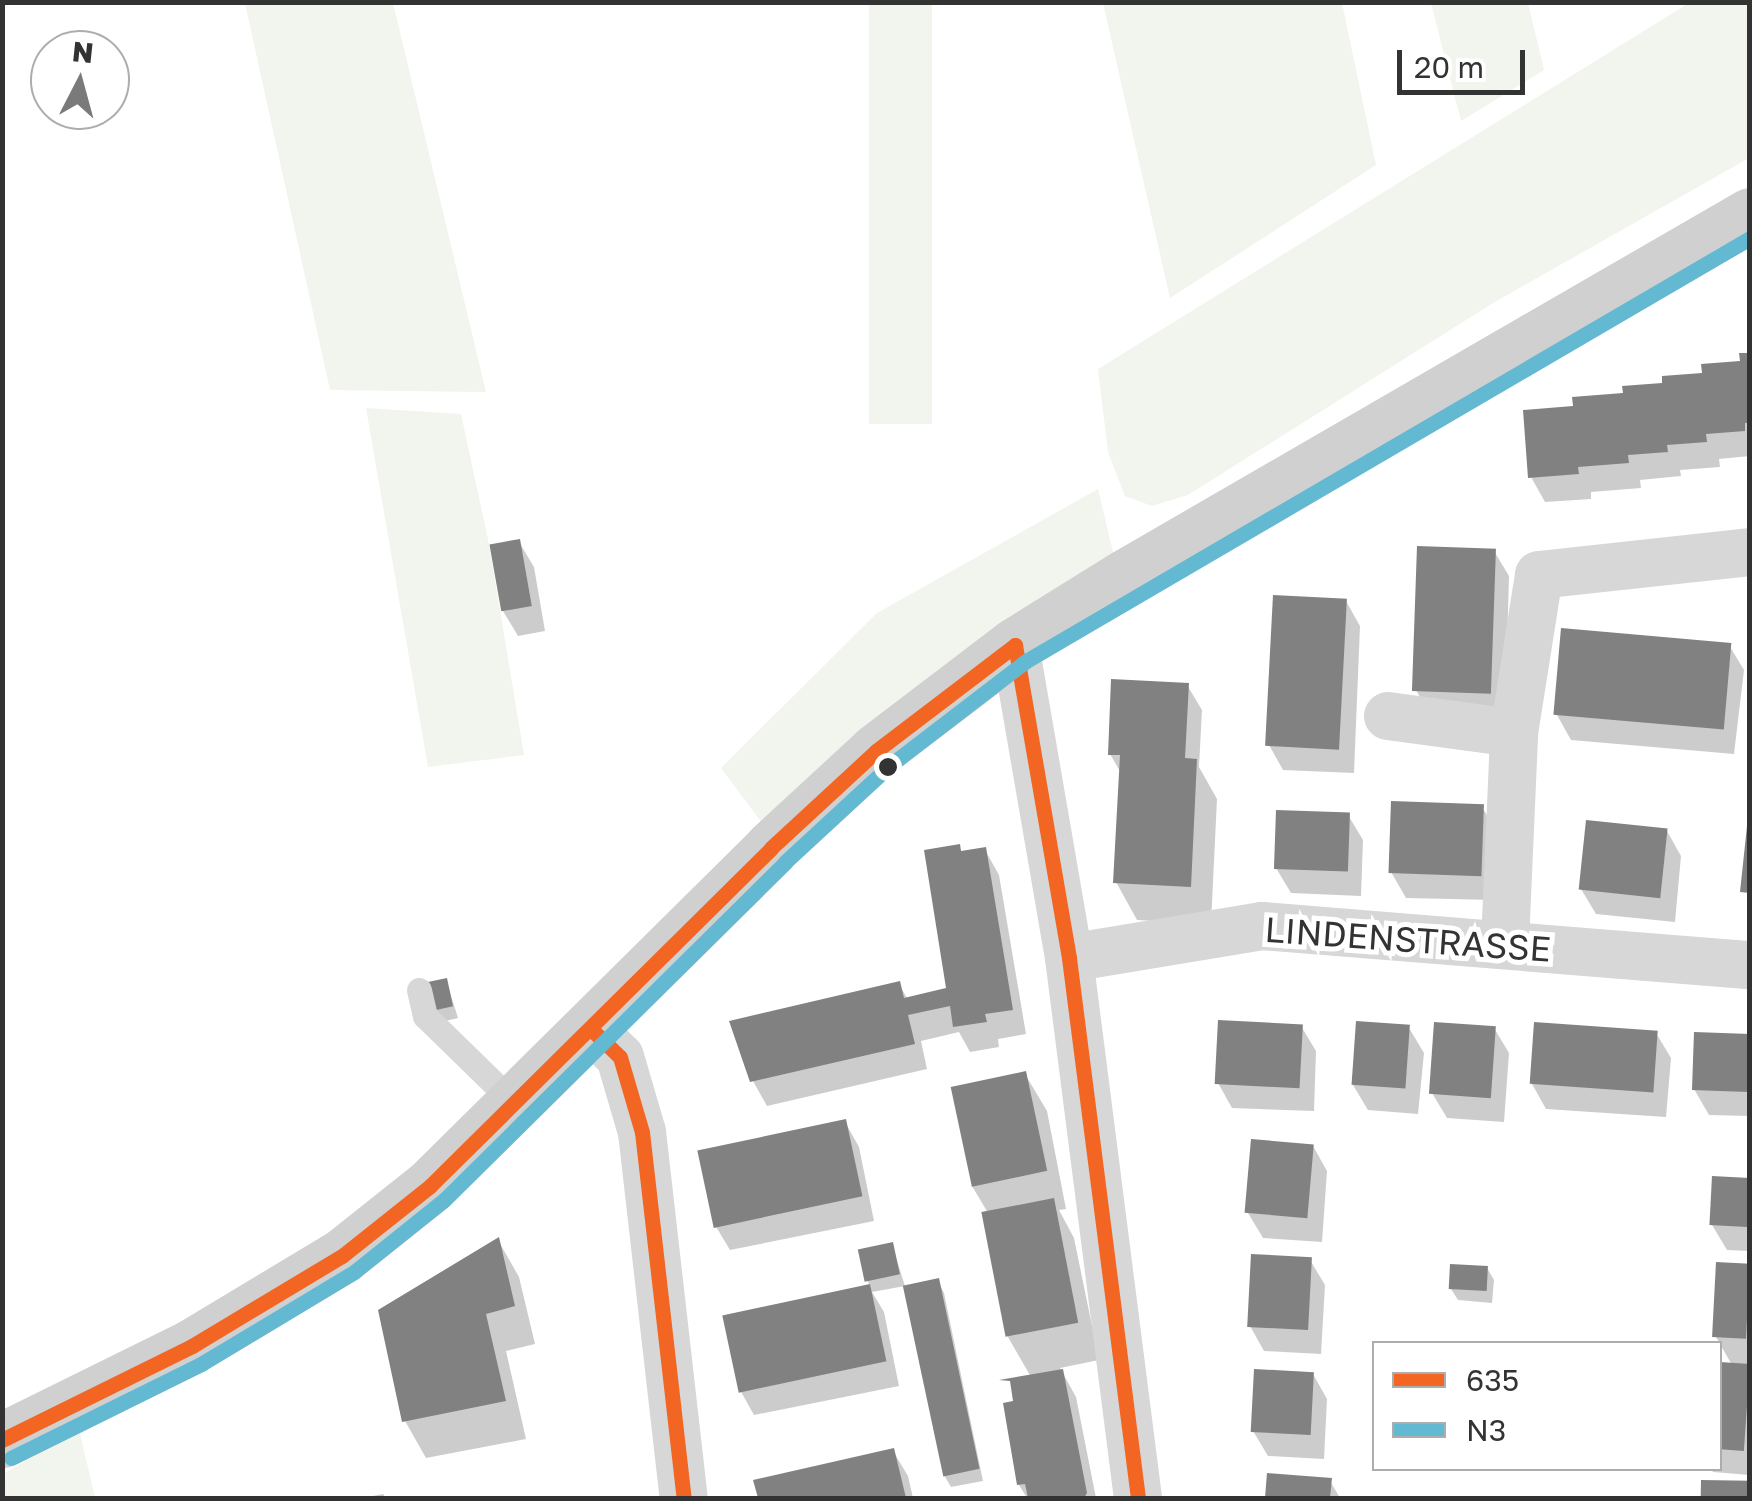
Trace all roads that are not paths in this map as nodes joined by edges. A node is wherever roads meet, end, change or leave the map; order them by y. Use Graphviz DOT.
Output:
graph roads {
  1 [pos="1750,215"];
  2 [pos="1750,552"];
  3 [pos="1015,644"];
  4 [pos="1388,716"];
  5 [pos="1514,733"];
  6 [pos="1505,943"];
  7 [pos="1069,958"];
  8 [pos="1750,965"];
  9 [pos="419,990"];
  10 [pos="591,1029"];
  11 [pos="514,1103"];
  12 [pos="2,1440"];
  13 [pos="684,1498"];
  14 [pos="1138,1498"];
  1 -- 3 [label="main road"];
  2 -- 5 [label="street"];
  3 -- 7 [label="street"];
  3 -- 10 [label="main road"];
  4 -- 5 [label="street"];
  5 -- 6 [label="street"];
  6 -- 7 [label="street, LINDENSTRASSE"];
  6 -- 8 [label="street, LINDENSTRASSE"];
  7 -- 14 [label="street"];
  9 -- 11 [label="lane"];
  10 -- 11 [label="main road"];
  10 -- 13 [label="street"];
  11 -- 12 [label="main road"];
}
